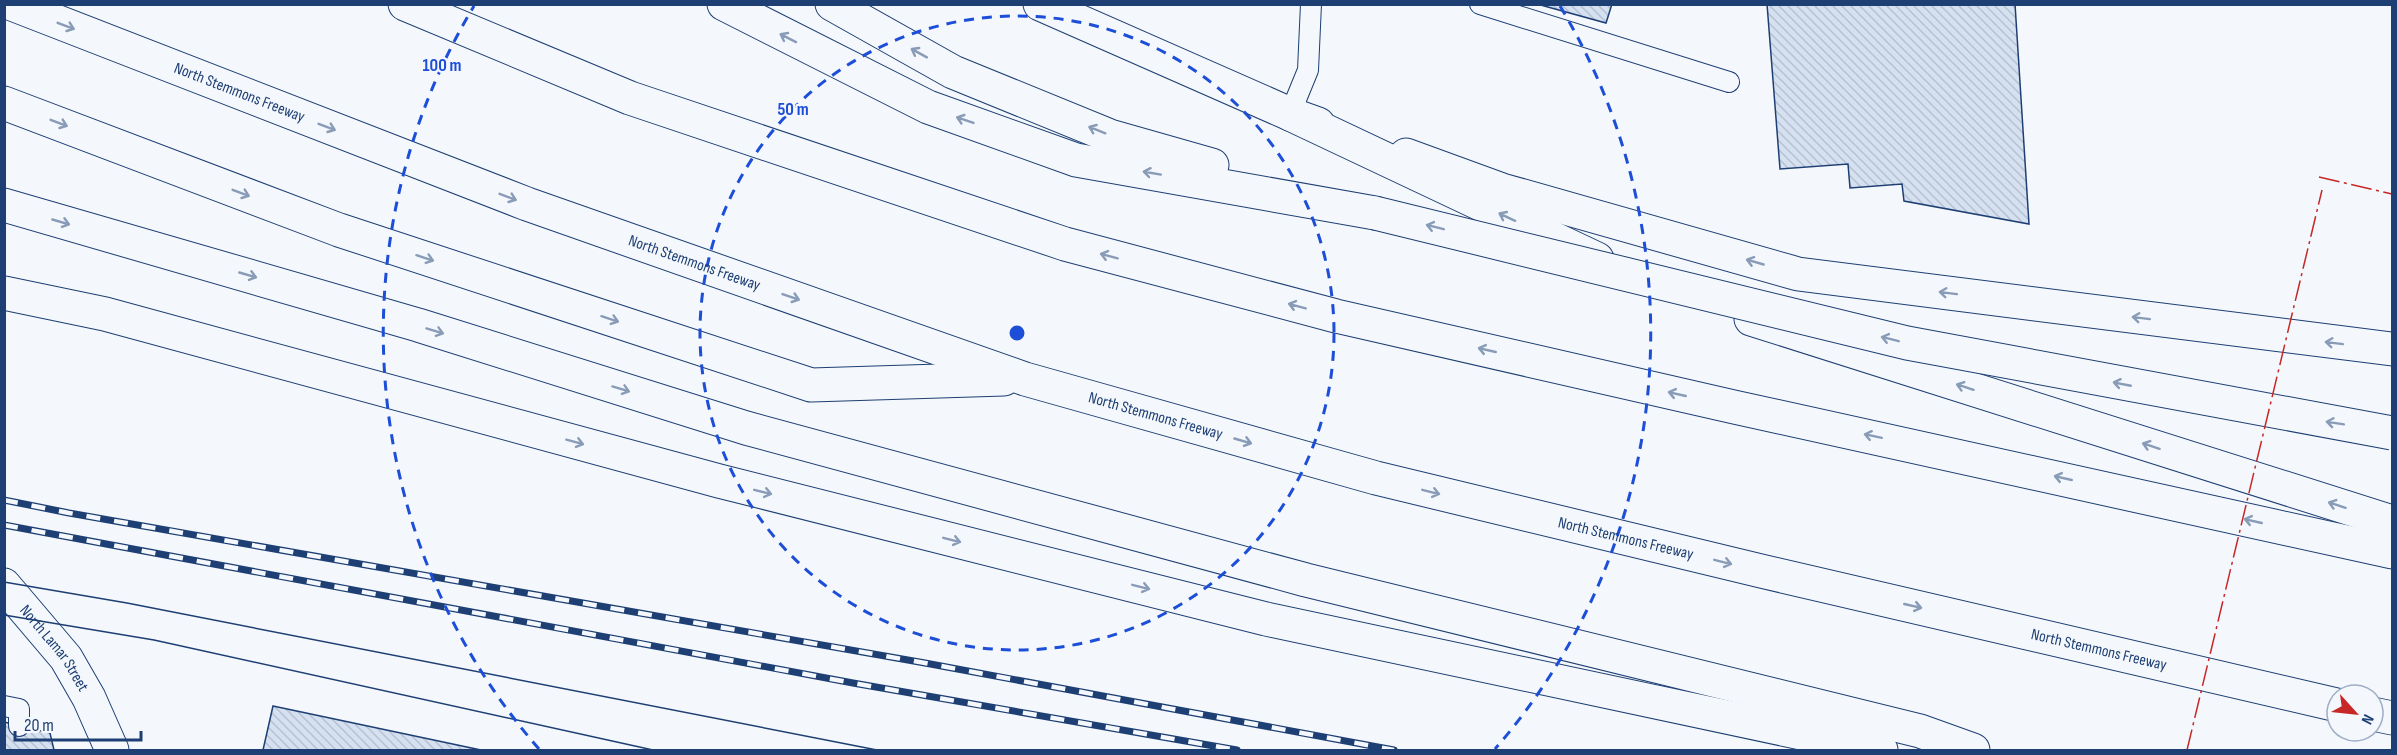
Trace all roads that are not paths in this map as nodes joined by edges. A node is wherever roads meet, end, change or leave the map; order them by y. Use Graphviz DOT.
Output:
graph roads {
  1 [pos="12,4"];
  2 [pos="405,4"];
  3 [pos="724,4"];
  4 [pos="832,4"];
  5 [pos="1040,4"];
  6 [pos="1311,4"];
  7 [pos="1480,4"];
  8 [pos="1729,82"];
  9 [pos="4,103"];
  10 [pos="1290,114"];
  11 [pos="4,206"];
  12 [pos="1375,213"];
  13 [pos="4,293"];
  14 [pos="2392,349"];
  15 [pos="1025,379"];
  16 [pos="2392,433"];
  17 [pos="2392,522"];
  18 [pos="2392,552"];
  19 [pos="4,585"];
  20 [pos="2325,702"];
  21 [pos="4,706"];
  22 [pos="19,726"];
  23 [pos="112,750"];
  24 [pos="1881,750"];
  25 [pos="1973,750"];
  1 -- 15 [label="main road, North Stemmons Freeway, one-way"];
  18 -- 2 [label="main road, one-way"];
  12 -- 3 [label="main road, one-way"];
  12 -- 4 [label="main road, one-way"];
  5 -- 10 [label="main road"];
  6 -- 10 [label="lane"];
  7 -- 8 [label="lane"];
  9 -- 15 [label="main road, one-way"];
  14 -- 10 [label="main road, one-way"];
  17 -- 10 [label="main road, one-way"];
  11 -- 25 [label="main road, one-way"];
  16 -- 12 [label="main road, one-way, bridge"];
  13 -- 24 [label="main road, one-way"];
  15 -- 20 [label="main road, North Stemmons Freeway, one-way"];
  19 -- 23 [label="main road, North Lamar Street"];
  21 -- 22 [label="lane"];
}
